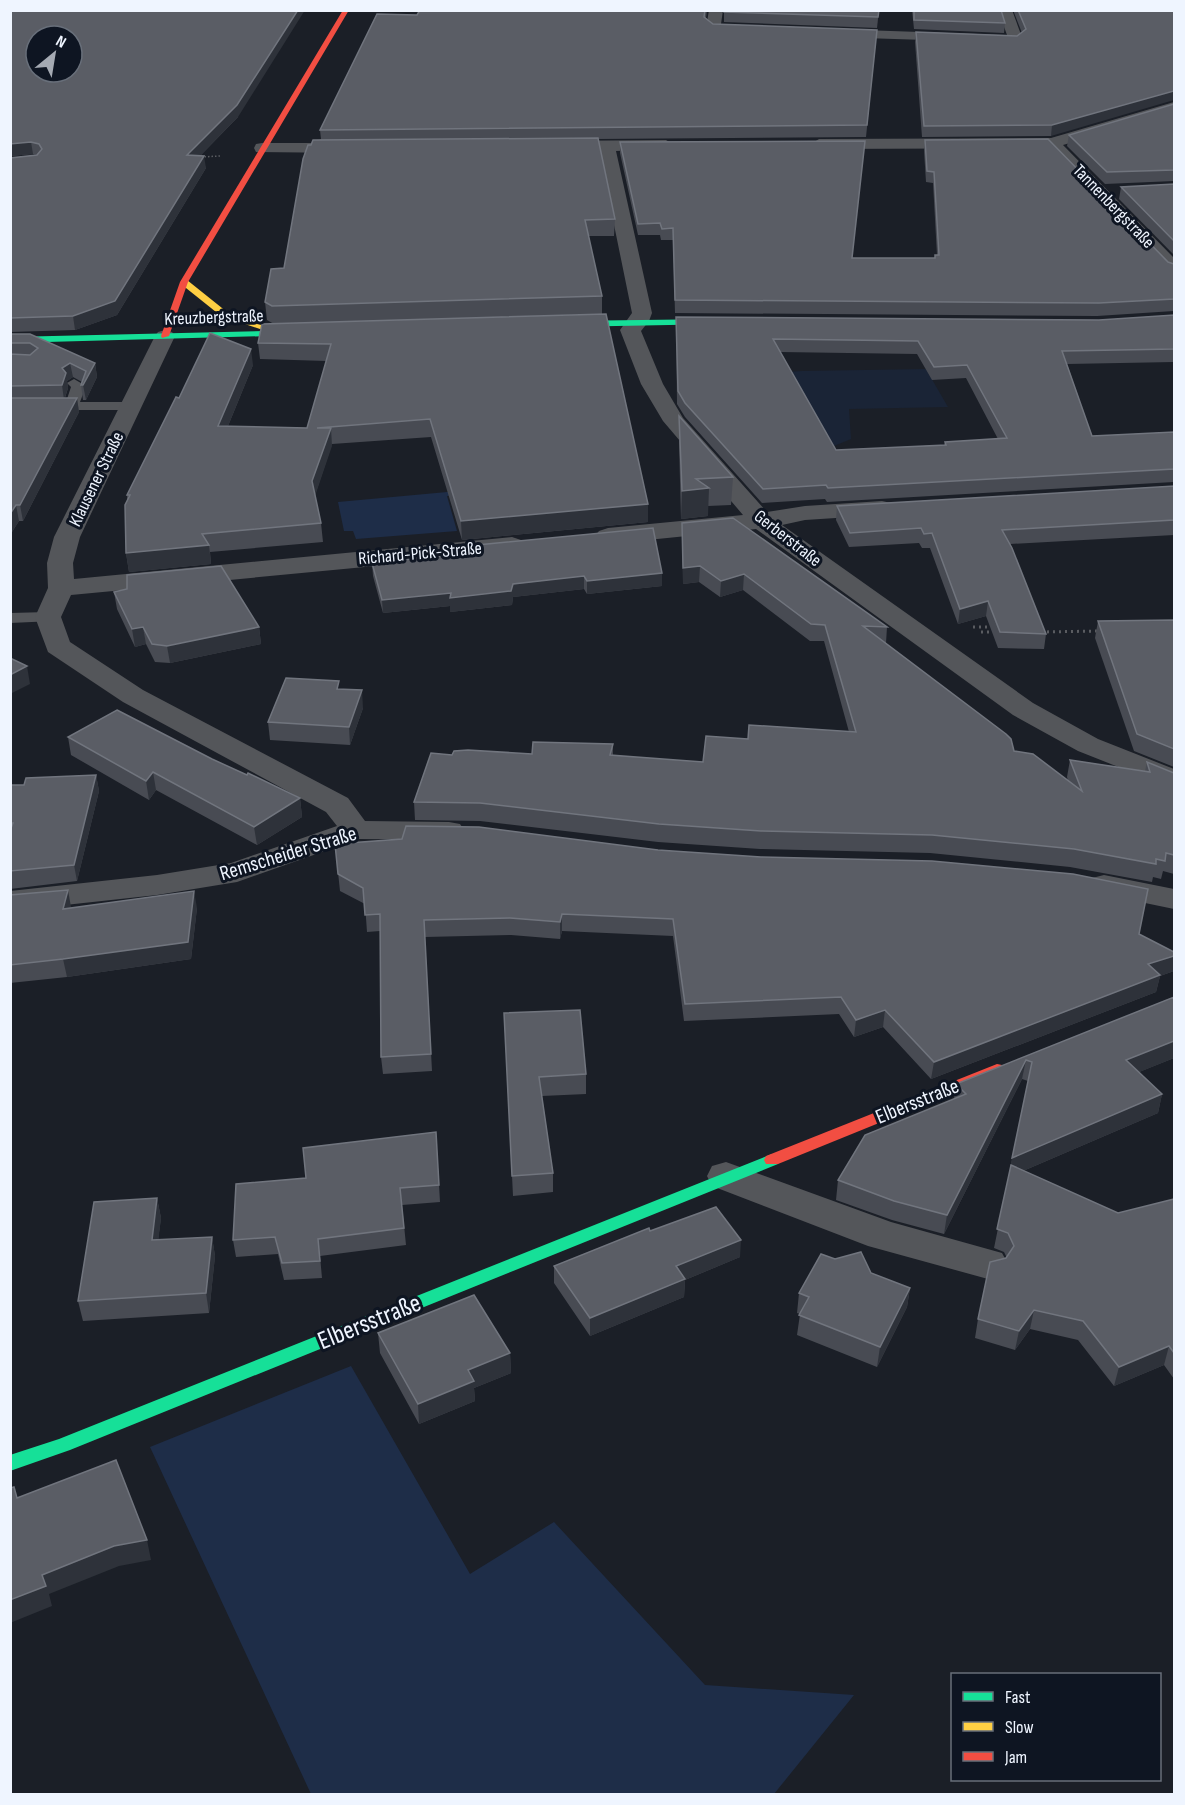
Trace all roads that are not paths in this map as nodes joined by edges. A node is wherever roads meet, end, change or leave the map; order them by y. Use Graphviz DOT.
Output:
graph roads {
  1 [pos="346,10"];
  2 [pos="716,10"];
  3 [pos="1005,10"];
  4 [pos="771,31"];
  5 [pos="818,32"];
  6 [pos="1174,107"];
  7 [pos="1053,143"];
  8 [pos="806,144"];
  9 [pos="677,145"];
  10 [pos="536,146"];
  11 [pos="607,146"];
  12 [pos="369,147"];
  13 [pos="260,152"];
  14 [pos="1121,191"];
  15 [pos="1100,192"];
  16 [pos="1174,269"];
  17 [pos="184,282"];
  18 [pos="639,321"];
  19 [pos="735,322"];
  20 [pos="555,324"];
  21 [pos="315,331"];
  22 [pos="279,333"];
  23 [pos="165,336"];
  24 [pos="10,340"];
  25 [pos="74,383"];
  26 [pos="72,405"];
  27 [pos="10,406"];
  28 [pos="131,406"];
  29 [pos="900,507"];
  30 [pos="761,521"];
  31 [pos="584,538"];
  32 [pos="537,542"];
  33 [pos="61,588"];
  34 [pos="10,618"];
  35 [pos="48,618"];
  36 [pos="1174,780"];
  37 [pos="356,830"];
  38 [pos="480,831"];
  39 [pos="1070,879"];
  40 [pos="1174,899"];
  41 [pos="10,901"];
  42 [pos="1010,1064"];
  43 [pos="726,1176"];
  44 [pos="988,1264"];
  45 [pos="10,1463"];
  1 -- 13 [label="main road, Klausener Straße"];
  2 -- 4 [label="street"];
  3 -- 5 [label="street"];
  6 -- 7 [label="street"];
  7 -- 8 [label="street"];
  7 -- 15 [label="street, Tannenbergstraße"];
  9 -- 11 [label="street"];
  10 -- 11 [label="street"];
  11 -- 18 [label="street, Gerberstraße"];
  12 -- 13 [label="street"];
  13 -- 17 [label="main road, Klausener Straße"];
  14 -- 15 [label="street"];
  15 -- 16 [label="street, Tannenbergstraße"];
  17 -- 22 [label="main road"];
  17 -- 23 [label="main road, Klausener Straße"];
  18 -- 19 [label="main road"];
  18 -- 20 [label="main road"];
  18 -- 30 [label="street, Gerberstraße"];
  21 -- 22 [label="main road, Kreuzbergstraße"];
  22 -- 23 [label="main road, Kreuzbergstraße"];
  23 -- 24 [label="main road, Kreuzbergstraße"];
  23 -- 28 [label="street, Klausener Straße"];
  25 -- 26 [label="lane"];
  26 -- 27 [label="lane"];
  26 -- 28 [label="lane"];
  28 -- 33 [label="street, Klausener Straße"];
  29 -- 30 [label="street"];
  30 -- 31 [label="street"];
  30 -- 36 [label="street, Gerberstraße"];
  32 -- 33 [label="street, Richard-Pick-Straße"];
  33 -- 35 [label="street, Klausener Straße"];
  34 -- 35 [label="lane"];
  35 -- 37 [label="street"];
  37 -- 38 [label="street, Remscheider Straße"];
  37 -- 41 [label="street, Remscheider Straße"];
  39 -- 40 [label="street"];
  42 -- 43 [label="main road, Elbersstraße"];
  43 -- 44 [label="street"];
  43 -- 45 [label="main road, Elbersstraße"];
}
